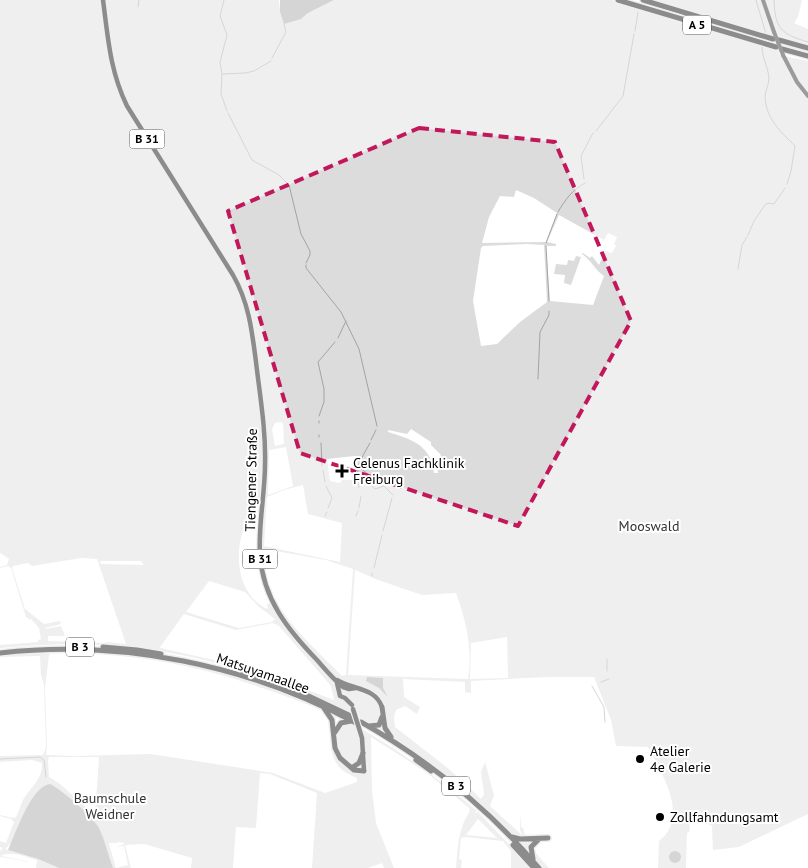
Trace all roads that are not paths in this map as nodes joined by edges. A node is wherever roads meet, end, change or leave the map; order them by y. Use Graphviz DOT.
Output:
graph roads {
  1 [pos="103,0"];
  2 [pos="618,0"];
  3 [pos="643,0"];
  4 [pos="763,0"];
  5 [pos="776,47"];
  6 [pos="808,48"];
  7 [pos="783,52"];
  8 [pos="808,56"];
  9 [pos="808,96"];
  10 [pos="0,651"];
  11 [pos="159,655"];
  12 [pos="332,676"];
  13 [pos="358,688"];
  14 [pos="341,689"];
  15 [pos="348,694"];
  16 [pos="322,706"];
  17 [pos="382,707"];
  18 [pos="357,722"];
  19 [pos="369,726"];
  20 [pos="335,732"];
  21 [pos="395,742"];
  22 [pos="363,753"];
  23 [pos="351,767"];
  24 [pos="364,770"];
  25 [pos="509,836"];
  26 [pos="540,838"];
  27 [pos="548,838"];
  28 [pos="534,865"];
  29 [pos="539,868"];
  1 -- 12 [label="main road, Tiengener Straße / B 31"];
  2 -- 5 [label="highway, A 5"];
  3 -- 6 [label="highway, A 5"];
  4 -- 7 [label="main road, bridge"];
  7 -- 8 [label="highway"];
  7 -- 9 [label="main road"];
  10 -- 11 [label="highway, B 3"];
  11 -- 16 [label="highway, Matsuyamaallee / B 3"];
  11 -- 18 [label="highway, Matsuyamaallee / B 3"];
  12 -- 13 [label="main road, B 31"];
  12 -- 14 [label="main road, Tiengener Straße / B 31"];
  13 -- 15 [label="main road"];
  13 -- 17 [label="main road, B 31"];
  14 -- 15 [label="main road"];
  14 -- 15 [label="main road, Tiengener Straße / B 31"];
  15 -- 22 [label="main road, Tiengener Straße / B 31, bridge"];
  16 -- 18 [label="highway, Matsuyamaallee / B 3"];
  16 -- 20 [label="highway"];
  17 -- 19 [label="highway"];
  17 -- 21 [label="highway"];
  18 -- 19 [label="highway, Matsuyamaallee / B 3"];
  18 -- 20 [label="highway"];
  18 -- 28 [label="highway, Matsuyamaallee / B 3"];
  19 -- 21 [label="highway, Matsuyamaallee / B 3"];
  20 -- 23 [label="highway"];
  21 -- 25 [label="highway, Matsuyamaallee / B 3"];
  22 -- 23 [label="highway"];
  22 -- 24 [label="main road, Tiengener Straße"];
  23 -- 24 [label="highway"];
  25 -- 26 [label="highway"];
  25 -- 28 [label="highway, Matsuyamaallee / B 3"];
  26 -- 27 [label="highway"];
  26 -- 28 [label="highway"];
  28 -- 29 [label="highway, Matsuyamaallee / B 3"];
}
